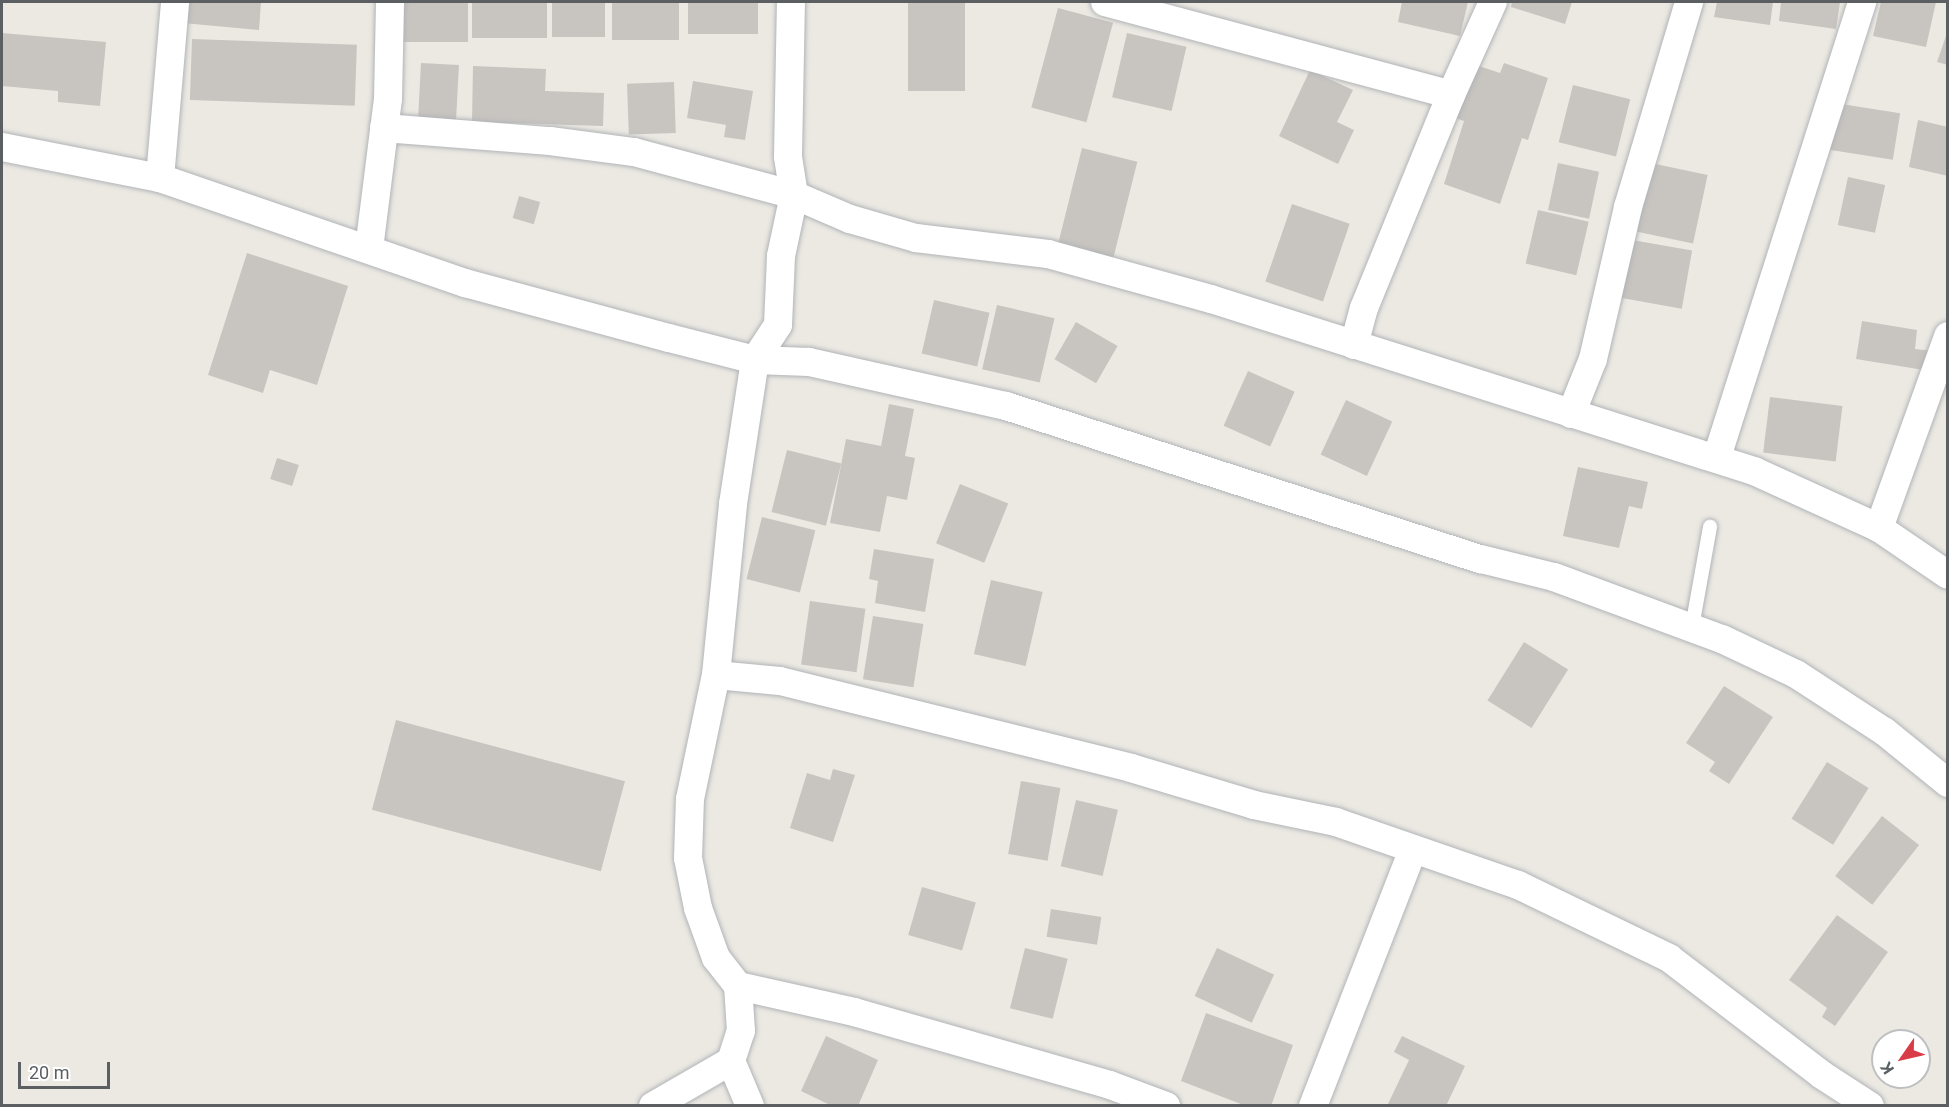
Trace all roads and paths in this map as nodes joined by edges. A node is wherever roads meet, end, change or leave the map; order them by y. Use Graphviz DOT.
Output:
graph roads {
  1 [pos="175,2"];
  2 [pos="390,2"];
  3 [pos="791,2"];
  4 [pos="1105,2"];
  5 [pos="1493,2"];
  6 [pos="1689,2"];
  7 [pos="1862,2"];
  8 [pos="1450,95"];
  9 [pos="384,128"];
  10 [pos="2,147"];
  11 [pos="160,178"];
  12 [pos="794,195"];
  13 [pos="369,249"];
  14 [pos="1947,336"];
  15 [pos="1354,345"];
  16 [pos="755,360"];
  17 [pos="1571,414"];
  18 [pos="1717,457"];
  19 [pos="1710,527"];
  20 [pos="1879,528"];
  21 [pos="1947,575"];
  22 [pos="1692,627"];
  23 [pos="716,675"];
  24 [pos="1947,783"];
  25 [pos="1413,850"];
  26 [pos="738,986"];
  27 [pos="731,1061"];
  28 [pos="653,1106"];
  29 [pos="750,1106"];
  30 [pos="1166,1106"];
  31 [pos="1313,1106"];
  32 [pos="1870,1106"];
  1 -- 11 [label="street"];
  2 -- 9 [label="street"];
  3 -- 12 [label="street"];
  4 -- 8 [label="street"];
  5 -- 8 [label="street"];
  6 -- 17 [label="street"];
  7 -- 18 [label="street"];
  8 -- 15 [label="street"];
  9 -- 12 [label="street"];
  9 -- 13 [label="street"];
  10 -- 11 [label="street"];
  11 -- 13 [label="street"];
  12 -- 15 [label="street"];
  12 -- 16 [label="street"];
  13 -- 16 [label="street"];
  14 -- 20 [label="street"];
  15 -- 17 [label="street"];
  16 -- 22 [label="street"];
  16 -- 23 [label="street"];
  17 -- 18 [label="street"];
  18 -- 20 [label="street"];
  19 -- 22 [label="lane"];
  20 -- 21 [label="street"];
  22 -- 24 [label="street"];
  23 -- 25 [label="street"];
  23 -- 26 [label="street"];
  25 -- 31 [label="street"];
  25 -- 32 [label="street"];
  26 -- 27 [label="street"];
  26 -- 30 [label="street"];
  27 -- 28 [label="street"];
  27 -- 29 [label="street"];
}
